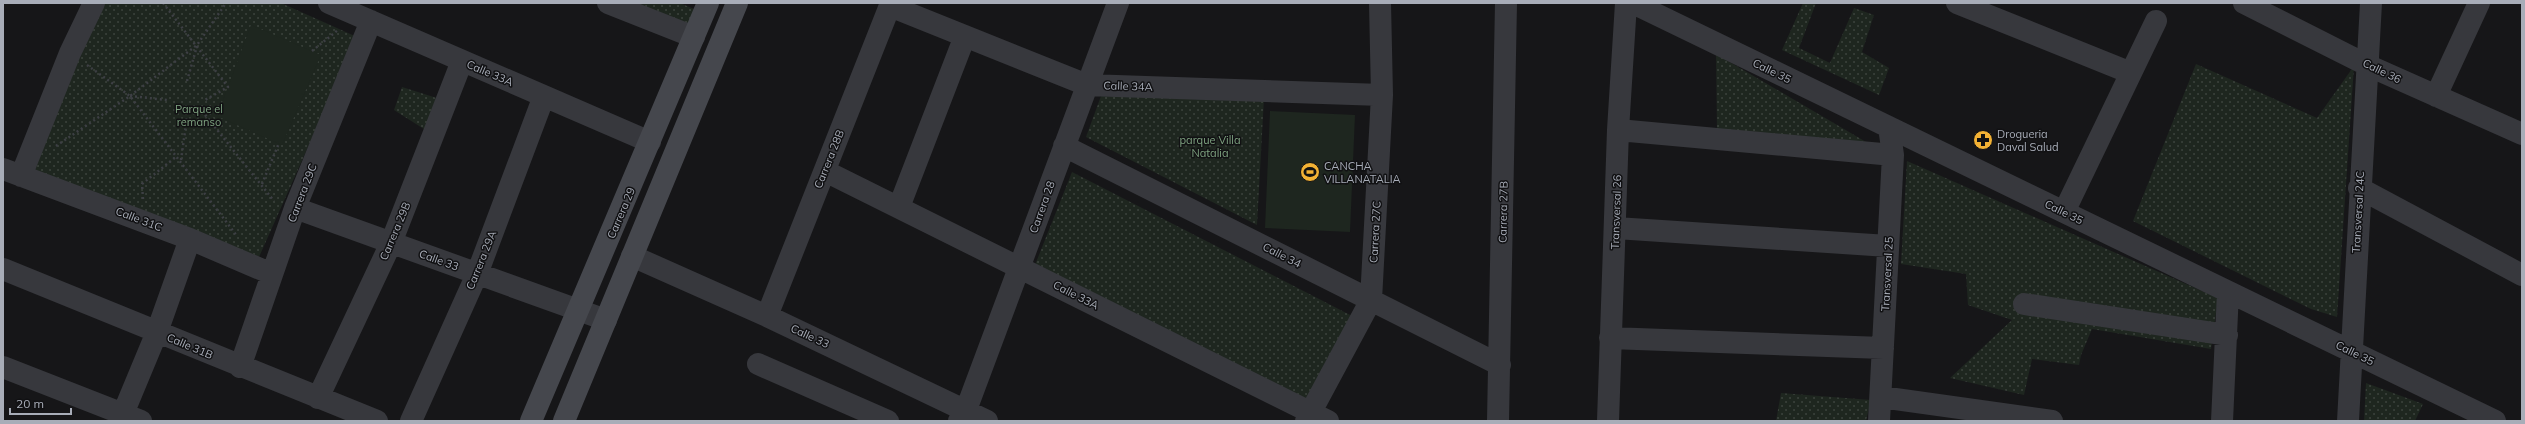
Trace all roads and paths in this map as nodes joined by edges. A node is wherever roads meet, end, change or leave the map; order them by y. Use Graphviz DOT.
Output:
graph roads {
  1 [pos="94,3"];
  2 [pos="163,3"];
  3 [pos="226,3"];
  4 [pos="329,3"];
  5 [pos="608,3"];
  6 [pos="708,3"];
  7 [pos="737,3"];
  8 [pos="1118,3"];
  9 [pos="1380,3"];
  10 [pos="1506,3"];
  11 [pos="1626,3"];
  12 [pos="1632,3"];
  13 [pos="1957,3"];
  14 [pos="2244,3"];
  15 [pos="2371,3"];
  16 [pos="2480,3"];
  17 [pos="891,4"];
  18 [pos="1659,8"];
  19 [pos="363,18"];
  20 [pos="2156,21"];
  21 [pos="965,36"];
  22 [pos="694,37"];
  23 [pos="197,45"];
  24 [pos="312,51"];
  25 [pos="70,53"];
  26 [pos="462,61"];
  27 [pos="2367,65"];
  28 [pos="2130,73"];
  29 [pos="187,81"];
  30 [pos="1087,85"];
  31 [pos="1382,95"];
  32 [pos="130,96"];
  33 [pos="544,96"];
  34 [pos="2436,96"];
  35 [pos="166,100"];
  36 [pos="205,100"];
  37 [pos="202,111"];
  38 [pos="187,118"];
  39 [pos="1889,127"];
  40 [pos="1618,130"];
  41 [pos="2522,134"];
  42 [pos="650,142"];
  43 [pos="279,143"];
  44 [pos="1064,146"];
  45 [pos="50,150"];
  46 [pos="1893,155"];
  47 [pos="177,156"];
  48 [pos="181,160"];
  49 [pos="825,171"];
  50 [pos="12,172"];
  51 [pos="262,184"];
  52 [pos="2359,188"];
  53 [pos="899,208"];
  54 [pos="2064,212"];
  55 [pos="293,215"];
  56 [pos="145,222"];
  57 [pos="1616,228"];
  58 [pos="190,239"];
  59 [pos="241,240"];
  60 [pos="391,243"];
  61 [pos="1888,246"];
  62 [pos="632,256"];
  63 [pos="1019,267"];
  64 [pos="3,269"];
  65 [pos="272,274"];
  66 [pos="477,274"];
  67 [pos="2522,275"];
  68 [pos="2228,292"];
  69 [pos="1371,300"];
  70 [pos="2024,304"];
  71 [pos="579,311"];
  72 [pos="767,316"];
  73 [pos="606,320"];
  74 [pos="157,332"];
  75 [pos="2227,335"];
  76 [pos="1610,338"];
  77 [pos="1883,348"];
  78 [pos="2350,351"];
  79 [pos="758,364"];
  80 [pos="1500,365"];
  81 [pos="3,367"];
  82 [pos="240,367"];
  83 [pos="1880,397"];
  84 [pos="318,398"];
  85 [pos="962,416"];
  86 [pos="128,418"];
  87 [pos="1314,418"];
  88 [pos="377,421"];
  89 [pos="411,421"];
  90 [pos="531,421"];
  91 [pos="564,421"];
  92 [pos="888,421"];
  93 [pos="987,421"];
  94 [pos="1498,421"];
  95 [pos="1608,421"];
  96 [pos="1879,421"];
  97 [pos="2052,421"];
  98 [pos="2222,421"];
  99 [pos="2348,421"];
  100 [pos="2495,421"];
  1 -- 25 [label="street"];
  2 -- 23 [label="path"];
  3 -- 23 [label="path"];
  4 -- 19 [label="street, Calle 33A"];
  5 -- 22 [label="street"];
  6 -- 22 [label="main road, Carrera 29"];
  7 -- 62 [label="main road"];
  8 -- 30 [label="street, Carrera 28"];
  9 -- 31 [label="street, Carrera 27C"];
  10 -- 80 [label="street, Carrera 27B"];
  11 -- 40 [label="street, Transversal 26"];
  12 -- 18 [label="street, Calle 35"];
  13 -- 28 [label="street"];
  14 -- 27 [label="street, Calle 36"];
  15 -- 27 [label="street, Transversal 24C"];
  16 -- 34 [label="street"];
  17 -- 21 [label="street, Calle 34A"];
  17 -- 49 [label="street, Carrera 28B"];
  18 -- 39 [label="street, Calle 35"];
  19 -- 24 [label="path"];
  19 -- 26 [label="street, Calle 33A"];
  19 -- 55 [label="street, Carrera 29C"];
  20 -- 28 [label="street"];
  21 -- 30 [label="street, Calle 34A"];
  21 -- 53 [label="street"];
  22 -- 42 [label="main road, Carrera 29"];
  23 -- 29 [label="path"];
  23 -- 32 [label="path"];
  23 -- 36 [label="path"];
  25 -- 32 [label="path"];
  25 -- 50 [label="street"];
  26 -- 33 [label="street, Calle 33A"];
  26 -- 60 [label="street, Carrera 29B"];
  27 -- 34 [label="street, Calle 36"];
  27 -- 52 [label="street, Transversal 24C"];
  28 -- 54 [label="street"];
  30 -- 31 [label="street, Calle 34A"];
  30 -- 44 [label="street, Carrera 28"];
  31 -- 69 [label="street, Carrera 27C"];
  32 -- 35 [label="path"];
  32 -- 45 [label="path"];
  32 -- 47 [label="path"];
  33 -- 42 [label="street, Calle 33A"];
  33 -- 66 [label="street, Carrera 29A"];
  34 -- 41 [label="street, Calle 36"];
  37 -- 51 [label="path"];
  38 -- 48 [label="path"];
  39 -- 46 [label="street, Transversal 25"];
  39 -- 54 [label="street, Calle 35"];
  40 -- 46 [label="street"];
  40 -- 57 [label="street, Transversal 26"];
  42 -- 71 [label="main road, Carrera 29"];
  43 -- 51 [label="path"];
  44 -- 63 [label="street, Carrera 28"];
  44 -- 69 [label="street, Calle 34"];
  46 -- 61 [label="street, Transversal 25"];
  47 -- 48 [label="path"];
  47 -- 56 [label="path"];
  48 -- 59 [label="path"];
  49 -- 53 [label="street, Calle 33A"];
  49 -- 72 [label="street, Carrera 28B"];
  50 -- 56 [label="street, Calle 31C"];
  51 -- 55 [label="path"];
  52 -- 67 [label="street"];
  52 -- 78 [label="street, Transversal 24C"];
  53 -- 63 [label="street, Calle 33A"];
  54 -- 68 [label="street, Calle 35"];
  55 -- 60 [label="street, Calle 33"];
  55 -- 65 [label="street, Carrera 29C"];
  56 -- 58 [label="street, Calle 31C"];
  57 -- 61 [label="street"];
  57 -- 76 [label="street, Transversal 26"];
  58 -- 65 [label="street, Calle 31C"];
  58 -- 74 [label="street"];
  60 -- 66 [label="street, Calle 33"];
  60 -- 84 [label="street, Carrera 29B"];
  61 -- 77 [label="street, Transversal 25"];
  62 -- 72 [label="street, Calle 33"];
  62 -- 73 [label="main road"];
  63 -- 85 [label="street, Carrera 28"];
  63 -- 87 [label="street, Calle 33A"];
  64 -- 74 [label="street, Calle 31B"];
  65 -- 82 [label="street, Carrera 29C"];
  66 -- 71 [label="street, Calle 33"];
  66 -- 89 [label="street, Carrera 29A"];
  68 -- 75 [label="street"];
  68 -- 78 [label="street, Calle 35"];
  69 -- 80 [label="street, Calle 34"];
  69 -- 87 [label="street, Carrera 27C"];
  70 -- 75 [label="street"];
  71 -- 73 [label="street, Calle 33"];
  71 -- 90 [label="main road, Carrera 29"];
  72 -- 85 [label="street, Calle 33"];
  73 -- 91 [label="main road"];
  74 -- 82 [label="street, Calle 31B"];
  74 -- 86 [label="street"];
  75 -- 98 [label="street"];
  76 -- 77 [label="street"];
  76 -- 95 [label="street, Transversal 26"];
  77 -- 83 [label="street, Transversal 25"];
  78 -- 99 [label="street, Transversal 24C"];
  78 -- 100 [label="street, Calle 35"];
  79 -- 92 [label="street"];
  80 -- 94 [label="street, Carrera 27B"];
  81 -- 86 [label="street"];
  82 -- 84 [label="street, Calle 31B"];
  83 -- 96 [label="street, Transversal 25"];
  83 -- 97 [label="street"];
  84 -- 88 [label="street, Calle 31B"];
  85 -- 93 [label="street, Calle 33"];
}
